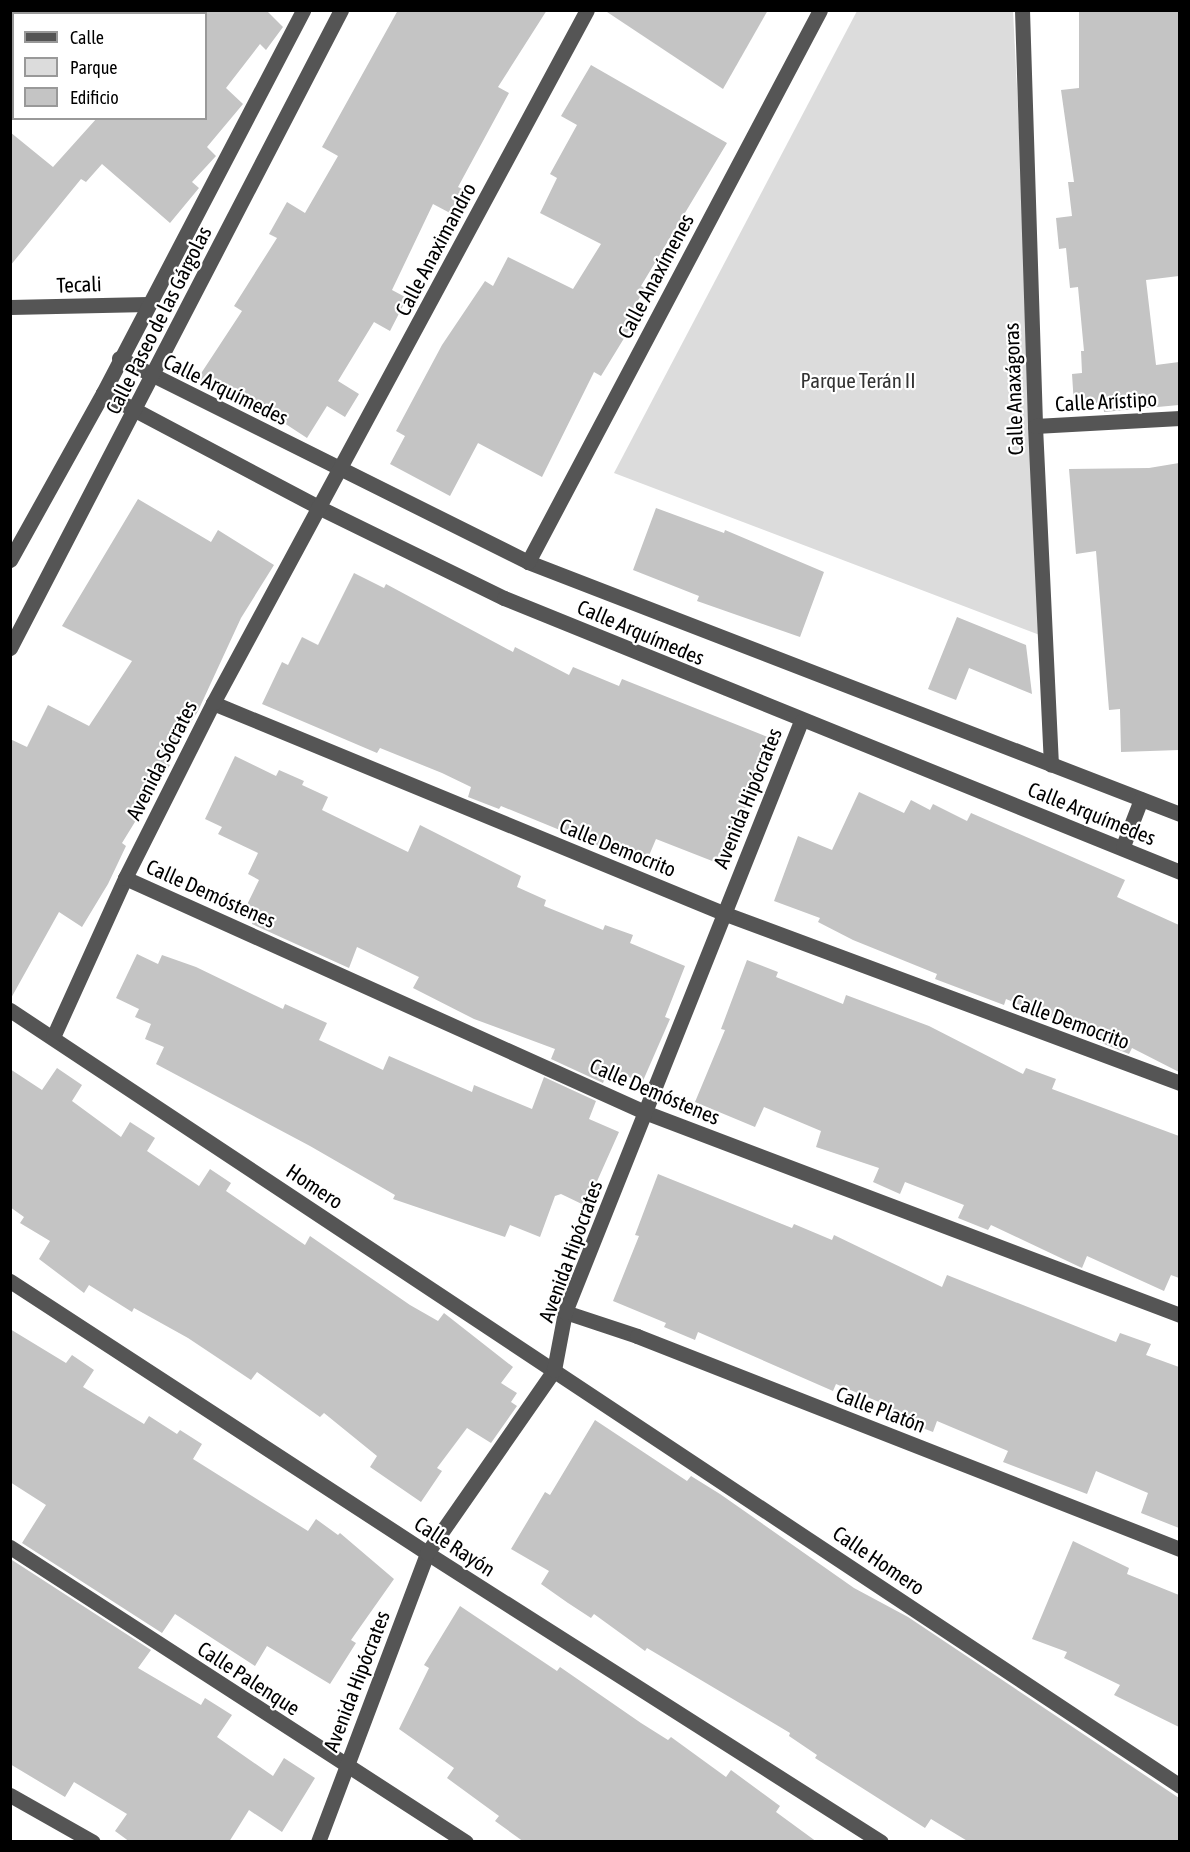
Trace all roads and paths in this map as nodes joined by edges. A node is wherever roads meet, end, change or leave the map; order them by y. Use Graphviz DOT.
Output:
graph roads {
  1 [pos="303,10"];
  2 [pos="341,10"];
  3 [pos="587,10"];
  4 [pos="820,10"];
  5 [pos="1022,10"];
  6 [pos="148,304"];
  7 [pos="10,307"];
  8 [pos="119,358"];
  9 [pos="153,378"];
  10 [pos="103,393"];
  11 [pos="136,412"];
  12 [pos="1179,418"];
  13 [pos="1035,426"];
  14 [pos="341,467"];
  15 [pos="318,507"];
  16 [pos="10,560"];
  17 [pos="528,562"];
  18 [pos="10,648"];
  19 [pos="213,703"];
  20 [pos="801,721"];
  21 [pos="1051,765"];
  22 [pos="1141,800"];
  23 [pos="1179,814"];
  24 [pos="1124,846"];
  25 [pos="1179,872"];
  26 [pos="125,878"];
  27 [pos="723,913"];
  28 [pos="10,1010"];
  29 [pos="53,1037"];
  30 [pos="1179,1083"];
  31 [pos="647,1113"];
  32 [pos="10,1281"];
  33 [pos="565,1312"];
  34 [pos="1179,1315"];
  35 [pos="554,1370"];
  36 [pos="10,1547"];
  37 [pos="1179,1549"];
  38 [pos="427,1553"];
  39 [pos="346,1766"];
  40 [pos="1179,1786"];
  41 [pos="10,1795"];
  42 [pos="93,1842"];
  43 [pos="318,1842"];
  44 [pos="466,1842"];
  45 [pos="881,1842"];
  1 -- 6 [label="street, Calle Paseo de las Gárgolas"];
  2 -- 9 [label="street, Calle Paseo de las Gárgolas"];
  3 -- 14 [label="street, Calle Anaximandro"];
  4 -- 17 [label="street, Calle Anaxímenes"];
  5 -- 13 [label="street, Calle Anaxágoras"];
  6 -- 7 [label="street, Tecali"];
  6 -- 8 [label="street, Calle Paseo de las Gárgolas"];
  8 -- 9 [label="street, Calle Arquímedes"];
  8 -- 10 [label="street, Calle Paseo de las Gárgolas"];
  9 -- 11 [label="street, Calle Paseo de las Gárgolas"];
  9 -- 14 [label="street, Calle Arquímedes"];
  10 -- 11 [label="street, Calle Arquímedes"];
  10 -- 16 [label="street, Calle Paseo de las Gárgolas"];
  11 -- 15 [label="street, Calle Arquímedes"];
  11 -- 18 [label="street, Calle Paseo de las Gárgolas"];
  12 -- 13 [label="street, Calle Arístipo"];
  13 -- 21 [label="street, Calle Anaxágoras"];
  14 -- 15 [label="street, Calle Anaximandro"];
  14 -- 17 [label="street, Calle Arquímedes"];
  15 -- 19 [label="street, Avenida Sócrates"];
  15 -- 20 [label="street, Calle Arquímedes"];
  17 -- 21 [label="street, Calle Arquímedes"];
  19 -- 26 [label="street, Avenida Sócrates"];
  19 -- 27 [label="street, Calle Democrito"];
  20 -- 24 [label="street, Calle Arquímedes"];
  20 -- 27 [label="street, Avenida Hipócrates"];
  21 -- 22 [label="street, Calle Arquímedes"];
  22 -- 23 [label="street, Calle Arquímedes"];
  22 -- 24 [label="street"];
  24 -- 25 [label="street, Calle Arquímedes"];
  26 -- 29 [label="street, Avenida Sócrates"];
  26 -- 31 [label="street, Calle Demóstenes"];
  27 -- 30 [label="street, Calle Democrito"];
  27 -- 31 [label="street, Avenida Hipócrates"];
  28 -- 29 [label="street"];
  29 -- 35 [label="street, Homero"];
  31 -- 33 [label="street, Avenida Hipócrates"];
  31 -- 34 [label="street, Calle Demóstenes"];
  32 -- 38 [label="street, Calle Rayón"];
  33 -- 35 [label="street, Avenida Hipócrates"];
  33 -- 37 [label="street, Calle Platón"];
  35 -- 38 [label="street, Avenida Hipócrates"];
  35 -- 40 [label="street, Calle Homero"];
  36 -- 39 [label="street, Calle Palenque"];
  38 -- 39 [label="street, Avenida Hipócrates"];
  38 -- 45 [label="street, Calle Rayón"];
  39 -- 43 [label="street, Avenida Hipócrates"];
  39 -- 44 [label="street, Calle Palenque"];
  41 -- 42 [label="street"];
}
